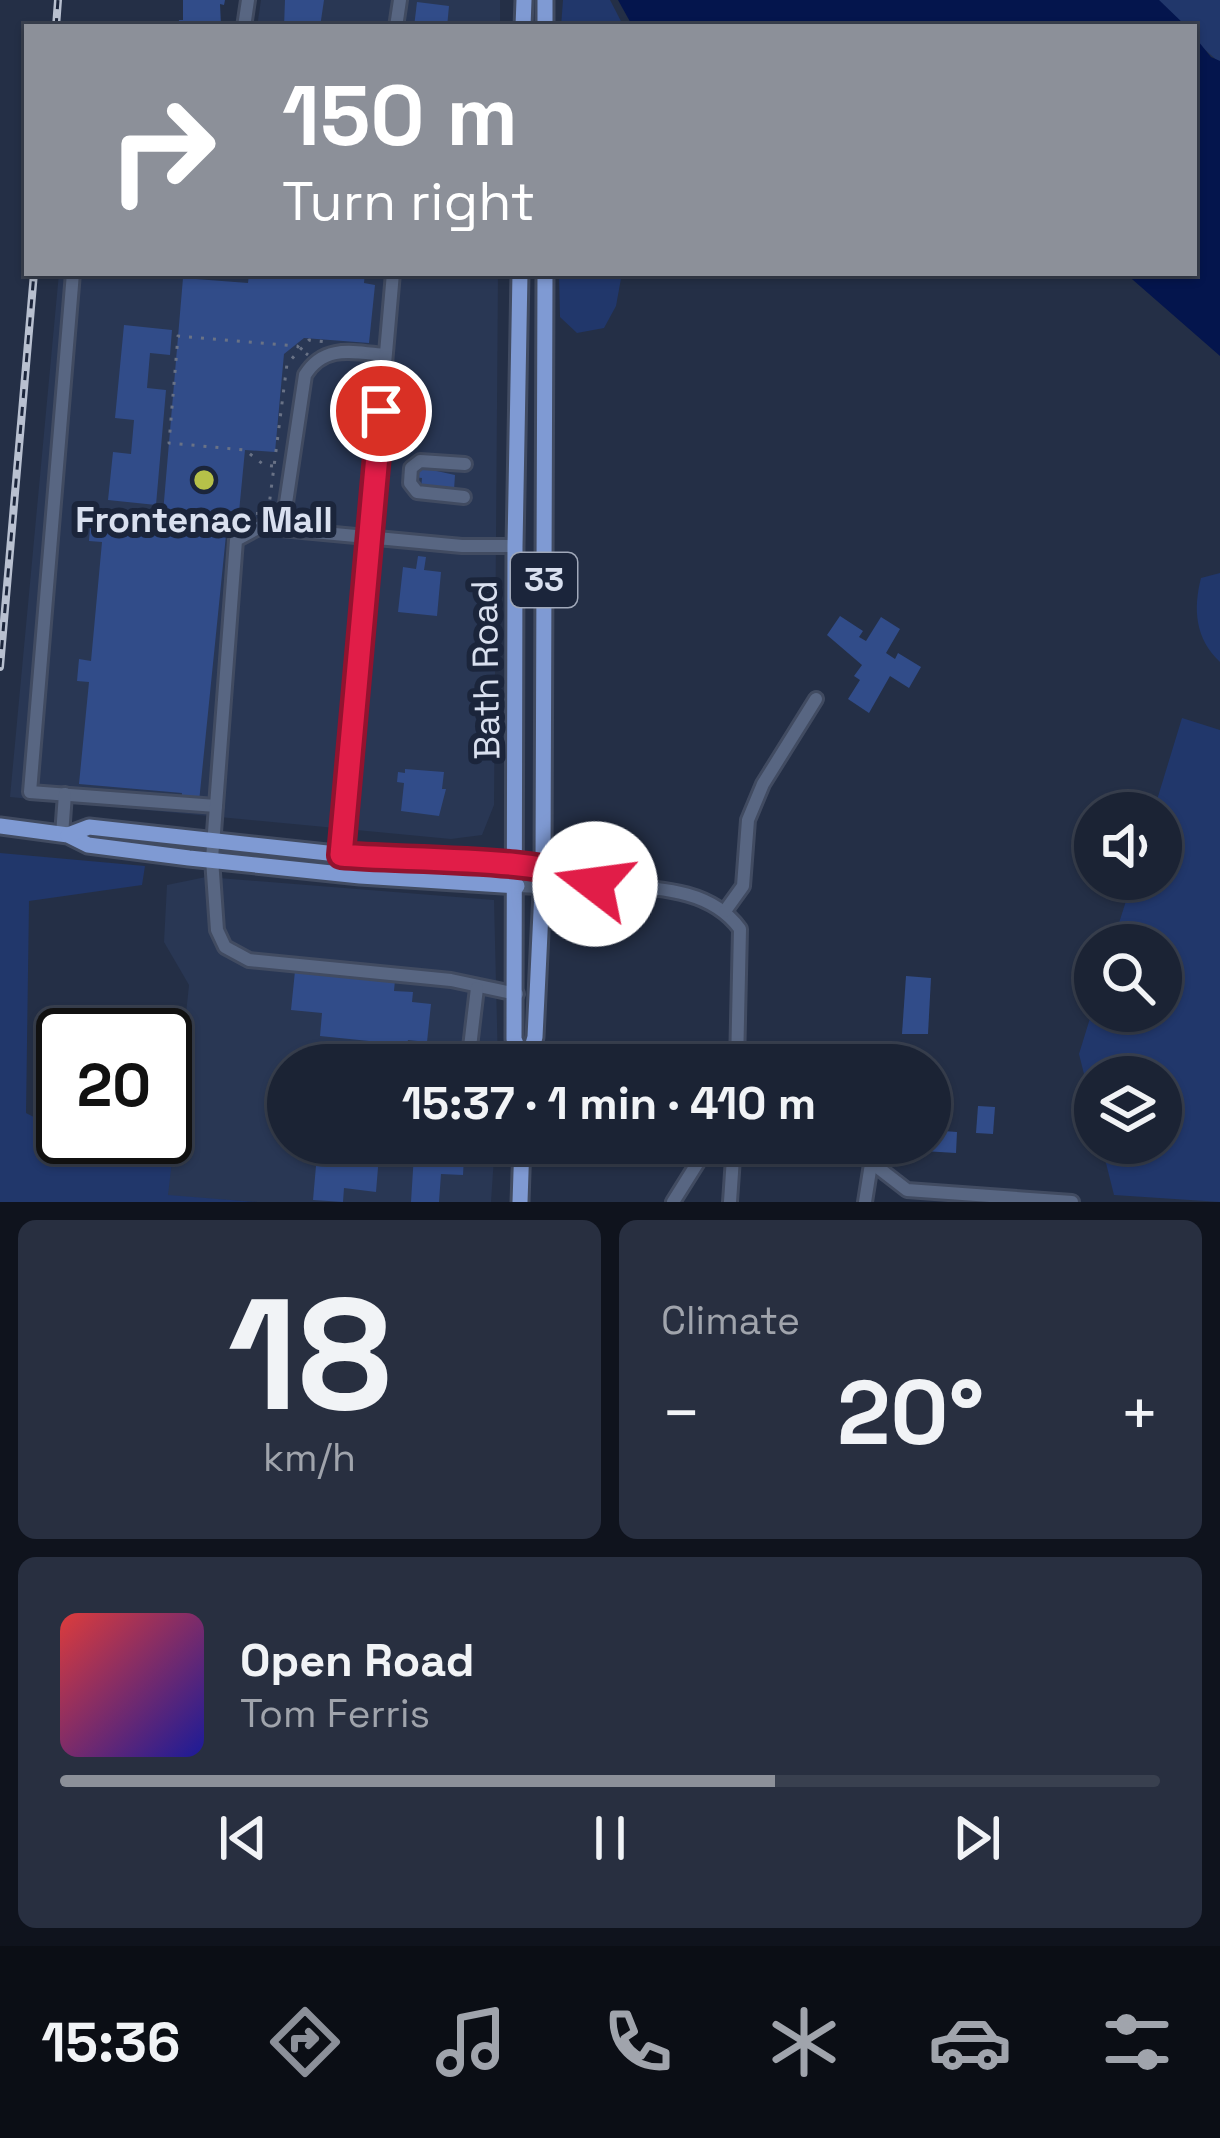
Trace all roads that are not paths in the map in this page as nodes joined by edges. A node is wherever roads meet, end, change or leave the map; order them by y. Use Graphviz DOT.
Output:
graph roads {
  1 [pos="73,276"];
  2 [pos="393,276"];
  3 [pos="520,276"];
  4 [pos="544,276"];
  5 [pos="385,355"];
  6 [pos="465,464"];
  7 [pos="464,496"];
  8 [pos="278,529"];
  9 [pos="371,537"];
  10 [pos="514,546"];
  11 [pos="816,699"];
  12 [pos="65,794"];
  13 [pos="216,806"];
  14 [pos="0,826"];
  15 [pos="65,835"];
  16 [pos="212,851"];
  17 [pos="341,855"];
  18 [pos="518,865"];
  19 [pos="543,879"];
  20 [pos="517,886"];
  21 [pos="725,911"];
  22 [pos="477,988"];
  23 [pos="517,994"];
  24 [pos="470,1044"];
  25 [pos="516,1044"];
  26 [pos="532,1044"];
  27 [pos="737,1044"];
  28 [pos="521,1164"];
  29 [pos="697,1164"];
  30 [pos="733,1164"];
  31 [pos="872,1164"];
  32 [pos="520,1202"];
  33 [pos="673,1202"];
  34 [pos="730,1202"];
  35 [pos="865,1202"];
  36 [pos="1072,1202"];
  1 -- 12 [label="lane"];
  2 -- 5 [label="lane"];
  3 -- 10 [label="main road, Bath Road / 33"];
  4 -- 19 [label="main road, Bath Road / 33"];
  5 -- 8 [label="lane"];
  5 -- 9 [label="lane"];
  6 -- 7 [label="lane"];
  8 -- 9 [label="lane"];
  8 -- 13 [label="lane"];
  9 -- 10 [label="lane"];
  9 -- 17 [label="lane"];
  10 -- 18 [label="main road, Bath Road / 33"];
  11 -- 21 [label="lane"];
  12 -- 13 [label="lane"];
  12 -- 15 [label="lane"];
  13 -- 16 [label="lane"];
  14 -- 15 [label="main road"];
  15 -- 16 [label="main road"];
  16 -- 17 [label="main road"];
  16 -- 20 [label="main road"];
  16 -- 22 [label="lane"];
  17 -- 18 [label="main road"];
  18 -- 19 [label="main road"];
  18 -- 20 [label="main road, Bath Road / 33"];
  19 -- 20 [label="lane"];
  19 -- 21 [label="lane"];
  19 -- 26 [label="main road, Bath Road / 33"];
  20 -- 23 [label="main road, Bath Road / 33"];
  21 -- 27 [label="lane"];
  22 -- 23 [label="lane"];
  22 -- 24 [label="lane"];
  23 -- 25 [label="main road, Bath Road / 33"];
  28 -- 32 [label="main road"];
  29 -- 33 [label="lane"];
  30 -- 34 [label="lane"];
  31 -- 35 [label="lane"];
  31 -- 36 [label="lane"];
}
